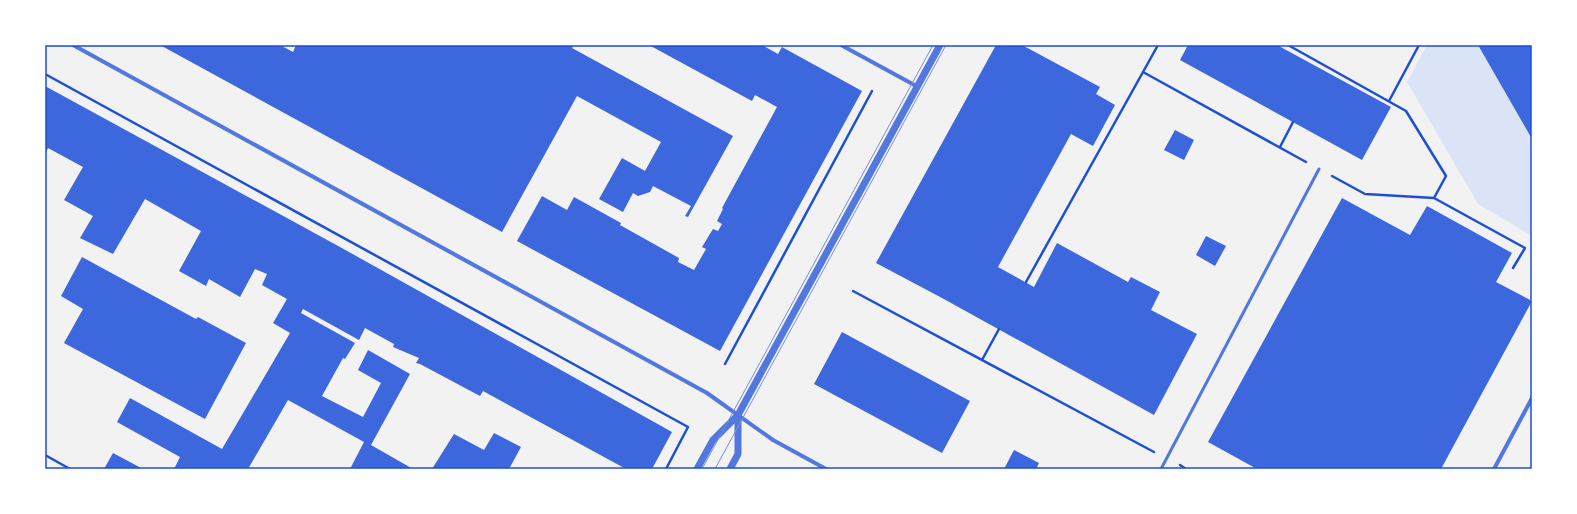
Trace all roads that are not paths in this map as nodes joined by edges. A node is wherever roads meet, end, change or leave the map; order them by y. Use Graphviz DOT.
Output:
graph roads {
  1 [pos="73,45"];
  2 [pos="841,45"];
  3 [pos="940,45"];
  4 [pos="918,87"];
  5 [pos="1319,169"];
  6 [pos="1532,398"];
  7 [pos="738,415"];
  8 [pos="697,469"];
  9 [pos="730,469"];
  10 [pos="826,469"];
  11 [pos="1161,469"];
  12 [pos="1494,469"];
  1 -- 7 [label="street"];
  2 -- 4 [label="street"];
  3 -- 4 [label="street"];
  4 -- 7 [label="street"];
  5 -- 11 [label="lane"];
  6 -- 12 [label="street"];
  7 -- 8 [label="street"];
  7 -- 9 [label="street"];
  7 -- 10 [label="street"];
}
